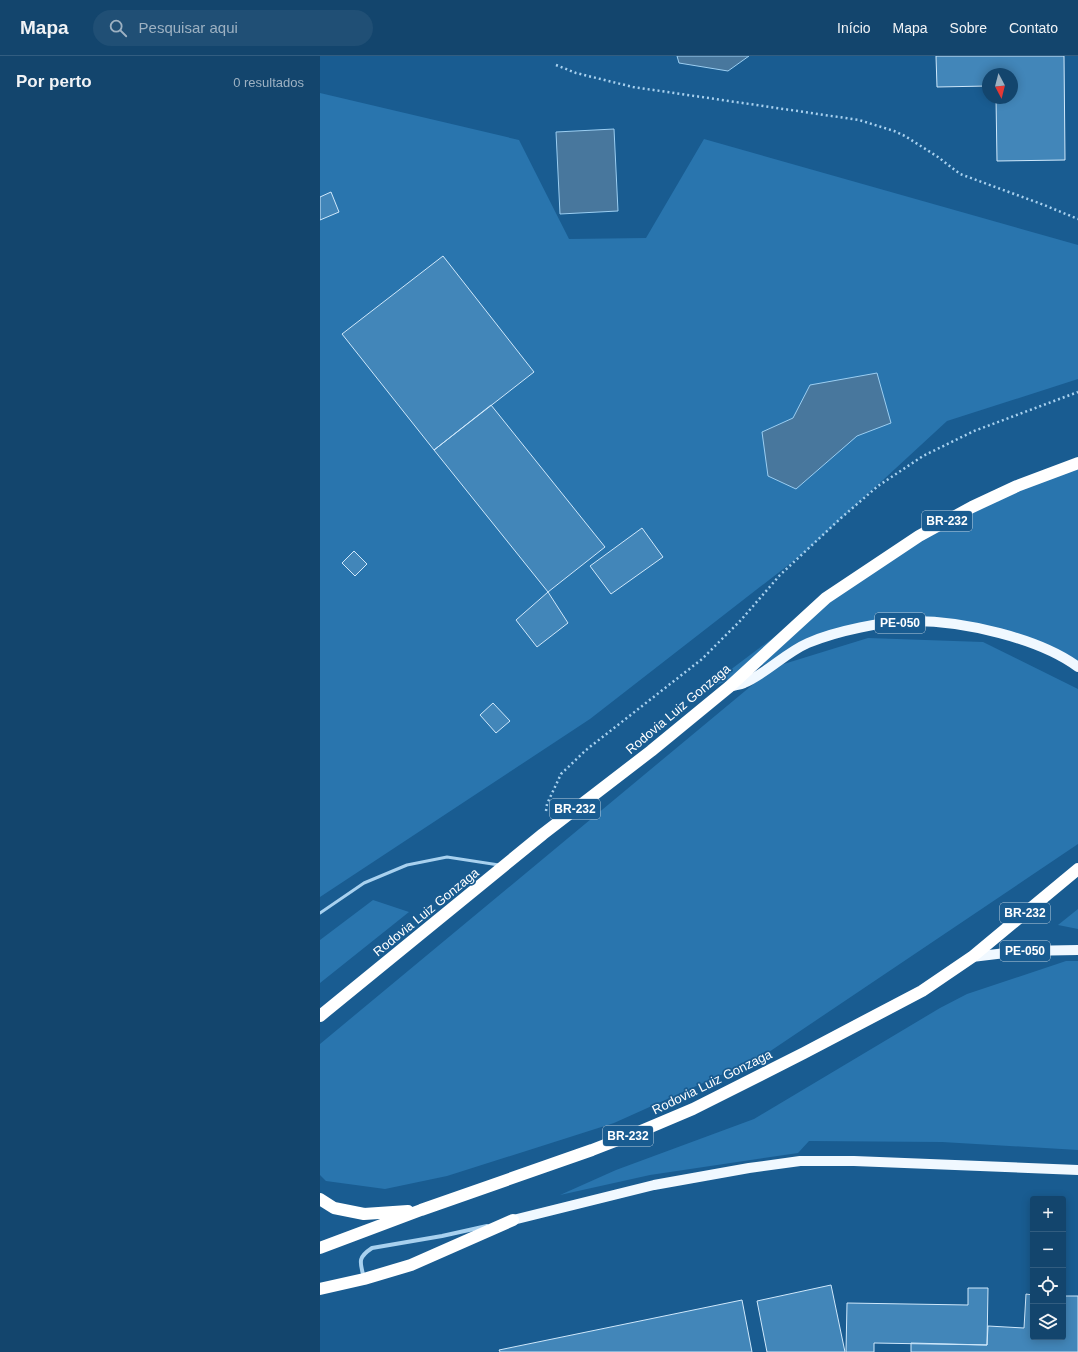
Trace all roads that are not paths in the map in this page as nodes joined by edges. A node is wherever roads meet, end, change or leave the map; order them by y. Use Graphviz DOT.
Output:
graph roads {
  1 [pos="1078,463"];
  2 [pos="1078,668"];
  3 [pos="729,687"];
  4 [pos="505,866"];
  5 [pos="1078,869"];
  6 [pos="320,913"];
  7 [pos="1078,950"];
  8 [pos="972,957"];
  9 [pos="320,1016"];
  10 [pos="1078,1170"];
  11 [pos="320,1199"];
  12 [pos="421,1210"];
  13 [pos="513,1220"];
  14 [pos="320,1248"];
  15 [pos="364,1279"];
  16 [pos="320,1288"];
  1 -- 3 [label="highway, Rodovia Luiz Gonzaga / BR-232"];
  2 -- 3 [label="main road, PE-050"];
  3 -- 4 [label="highway, Rodovia Luiz Gonzaga / BR-232"];
  4 -- 6 [label="lane"];
  4 -- 9 [label="highway, Rodovia Luiz Gonzaga / BR-232"];
  5 -- 8 [label="highway, Rodovia Luiz Gonzaga / BR-232"];
  7 -- 8 [label="main road, PE-050"];
  8 -- 12 [label="highway, Rodovia Luiz Gonzaga / BR-232"];
  10 -- 13 [label="main road"];
  11 -- 12 [label="highway"];
  12 -- 14 [label="highway, Rodovia Luiz Gonzaga / BR-232"];
  13 -- 15 [label="highway"];
  13 -- 15 [label="street"];
  15 -- 16 [label="highway"];
}
